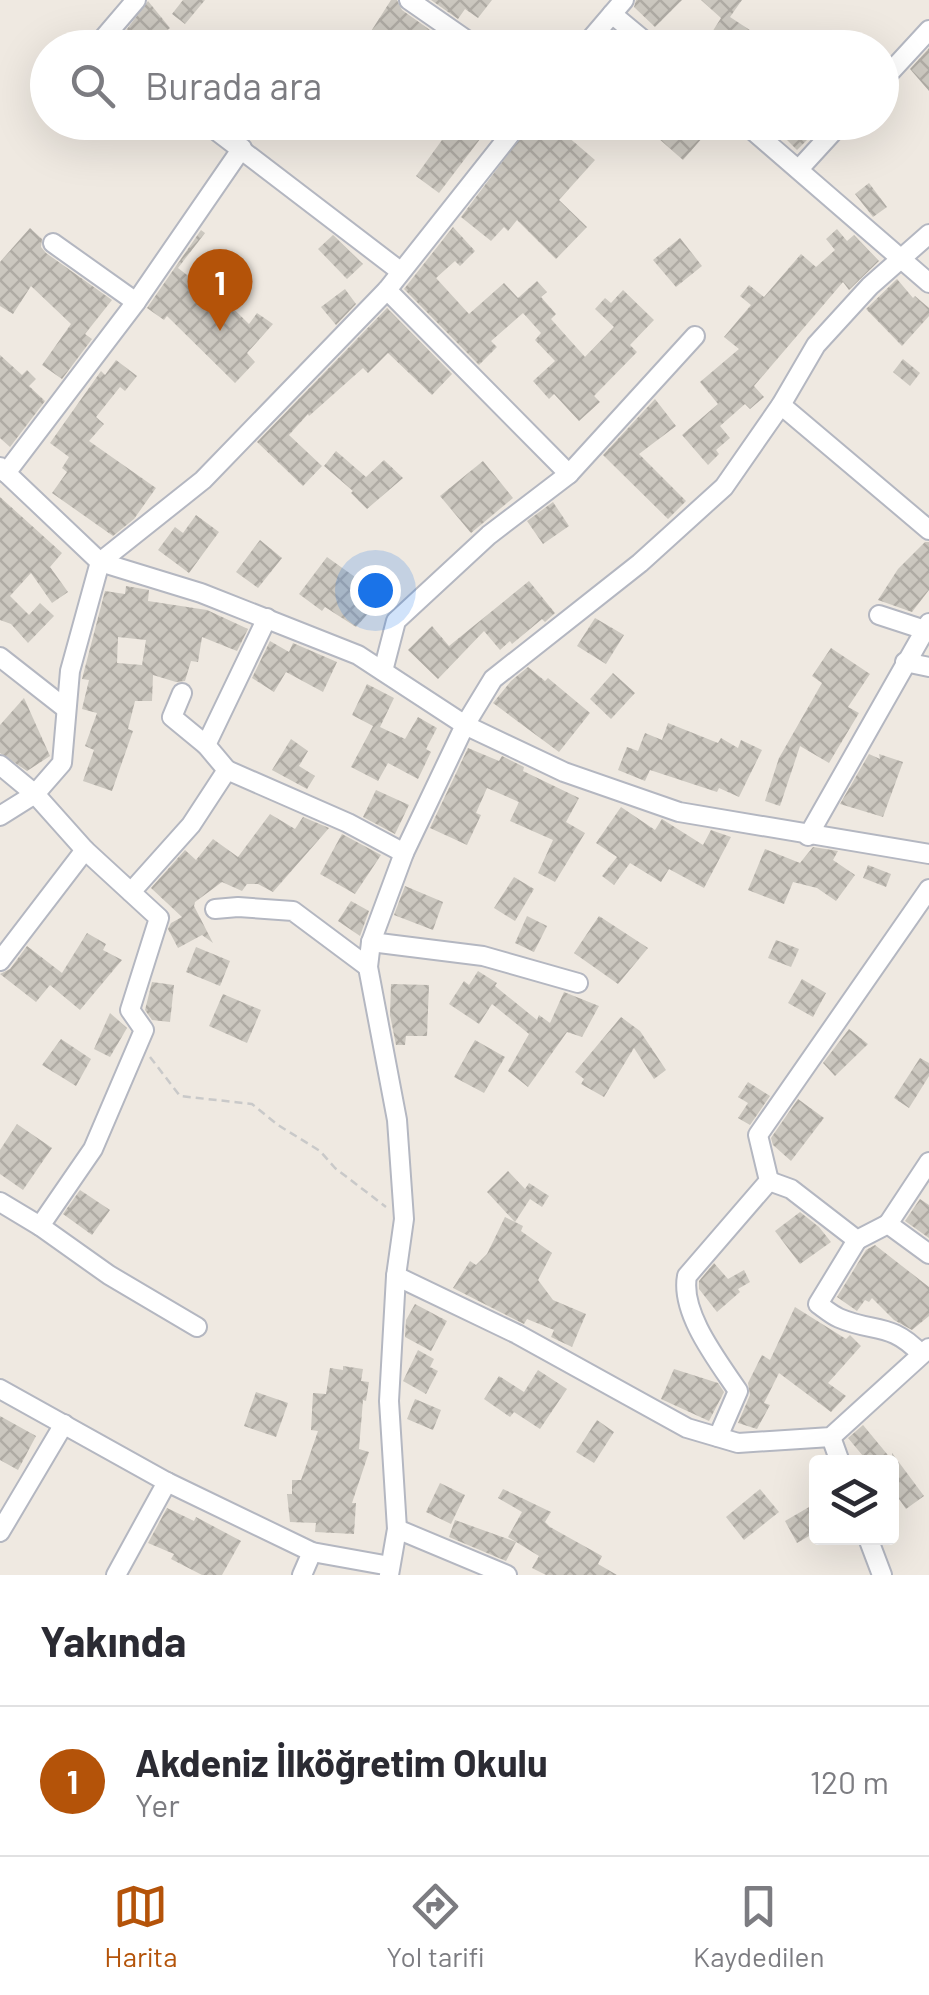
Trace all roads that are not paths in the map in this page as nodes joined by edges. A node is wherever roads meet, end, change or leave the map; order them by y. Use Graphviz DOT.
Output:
graph roads {
  1 [pos="136,0"];
  2 [pos="409,0"];
  3 [pos="618,7"];
  4 [pos="110,30"];
  5 [pos="452,30"];
  6 [pos="598,30"];
  7 [pos="638,30"];
  8 [pos="929,30"];
  9 [pos="899,62"];
  10 [pos="231,140"];
  11 [pos="506,140"];
  12 [pos="765,140"];
  13 [pos="826,140"];
  14 [pos="242,148"];
  15 [pos="799,169"];
  16 [pos="929,234"];
  17 [pos="54,243"];
  18 [pos="902,260"];
  19 [pos="400,271"];
  20 [pos="929,283"];
  21 [pos="386,290"];
  22 [pos="136,302"];
  23 [pos="695,336"];
  24 [pos="780,405"];
  25 [pos="3,470"];
  26 [pos="569,474"];
  27 [pos="929,530"];
  28 [pos="100,562"];
  29 [pos="879,616"];
  30 [pos="266,618"];
  31 [pos="927,626"];
  32 [pos="0,657"];
  33 [pos="906,662"];
  34 [pos="929,667"];
  35 [pos="383,670"];
  36 [pos="182,693"];
  37 [pos="64,708"];
  38 [pos="465,725"];
  39 [pos="206,745"];
  40 [pos="0,765"];
  41 [pos="227,770"];
  42 [pos="35,794"];
  43 [pos="0,816"];
  44 [pos="808,836"];
  45 [pos="85,850"];
  46 [pos="404,853"];
  47 [pos="929,854"];
  48 [pos="929,889"];
  49 [pos="131,892"];
  50 [pos="215,909"];
  51 [pos="371,942"];
  52 [pos="0,961"];
  53 [pos="368,967"];
  54 [pos="578,984"];
  55 [pos="929,1162"];
  56 [pos="768,1181"];
  57 [pos="0,1202"];
  58 [pos="888,1224"];
  59 [pos="40,1226"];
  60 [pos="857,1240"];
  61 [pos="929,1254"];
  62 [pos="396,1276"];
  63 [pos="197,1328"];
  64 [pos="925,1351"];
  65 [pos="0,1389"];
  66 [pos="64,1424"];
  67 [pos="718,1437"];
  68 [pos="831,1437"];
  69 [pos="837,1455"];
  70 [pos="167,1482"];
  71 [pos="398,1529"];
  72 [pos="0,1532"];
  73 [pos="871,1545"];
  74 [pos="312,1552"];
  75 [pos="390,1570"];
  76 [pos="116,1575"];
  77 [pos="302,1575"];
  78 [pos="507,1575"];
  79 [pos="882,1575"];
  1 -- 4 [label="street"];
  2 -- 5 [label="street"];
  3 -- 6 [label="street"];
  3 -- 7 [label="street"];
  8 -- 9 [label="street"];
  10 -- 14 [label="street"];
  11 -- 19 [label="street"];
  12 -- 15 [label="street"];
  13 -- 15 [label="street"];
  14 -- 19 [label="street"];
  14 -- 22 [label="street"];
  15 -- 18 [label="street"];
  16 -- 18 [label="street"];
  17 -- 22 [label="street"];
  18 -- 20 [label="street"];
  18 -- 24 [label="street"];
  19 -- 21 [label="street"];
  21 -- 26 [label="street"];
  21 -- 28 [label="street"];
  22 -- 25 [label="street"];
  23 -- 26 [label="street"];
  24 -- 27 [label="street"];
  24 -- 38 [label="street"];
  25 -- 28 [label="street"];
  26 -- 35 [label="street"];
  28 -- 30 [label="street"];
  28 -- 37 [label="street"];
  29 -- 31 [label="street"];
  30 -- 35 [label="street"];
  30 -- 39 [label="street"];
  31 -- 33 [label="street"];
  32 -- 37 [label="street"];
  33 -- 34 [label="street"];
  33 -- 44 [label="street"];
  35 -- 38 [label="street"];
  36 -- 39 [label="street"];
  37 -- 42 [label="street"];
  38 -- 44 [label="street"];
  38 -- 46 [label="street"];
  39 -- 41 [label="street"];
  40 -- 42 [label="street"];
  41 -- 46 [label="street"];
  41 -- 49 [label="street"];
  42 -- 43 [label="street"];
  42 -- 45 [label="street"];
  44 -- 47 [label="street"];
  45 -- 49 [label="street"];
  45 -- 52 [label="street"];
  46 -- 51 [label="street"];
  48 -- 56 [label="street"];
  49 -- 59 [label="street"];
  50 -- 53 [label="street"];
  51 -- 53 [label="street"];
  51 -- 54 [label="street"];
  53 -- 62 [label="street"];
  55 -- 58 [label="street"];
  56 -- 60 [label="street"];
  56 -- 67 [label="street"];
  57 -- 59 [label="street"];
  58 -- 60 [label="street"];
  58 -- 61 [label="street"];
  59 -- 63 [label="street"];
  60 -- 64 [label="street"];
  62 -- 67 [label="street"];
  62 -- 71 [label="street"];
  64 -- 68 [label="street"];
  65 -- 66 [label="street"];
  66 -- 70 [label="street"];
  66 -- 72 [label="street"];
  67 -- 68 [label="street"];
  68 -- 69 [label="street"];
  70 -- 74 [label="street"];
  70 -- 76 [label="street"];
  71 -- 75 [label="street"];
  71 -- 78 [label="street"];
  73 -- 79 [label="street"];
  74 -- 75 [label="street"];
  74 -- 77 [label="street"];
}
